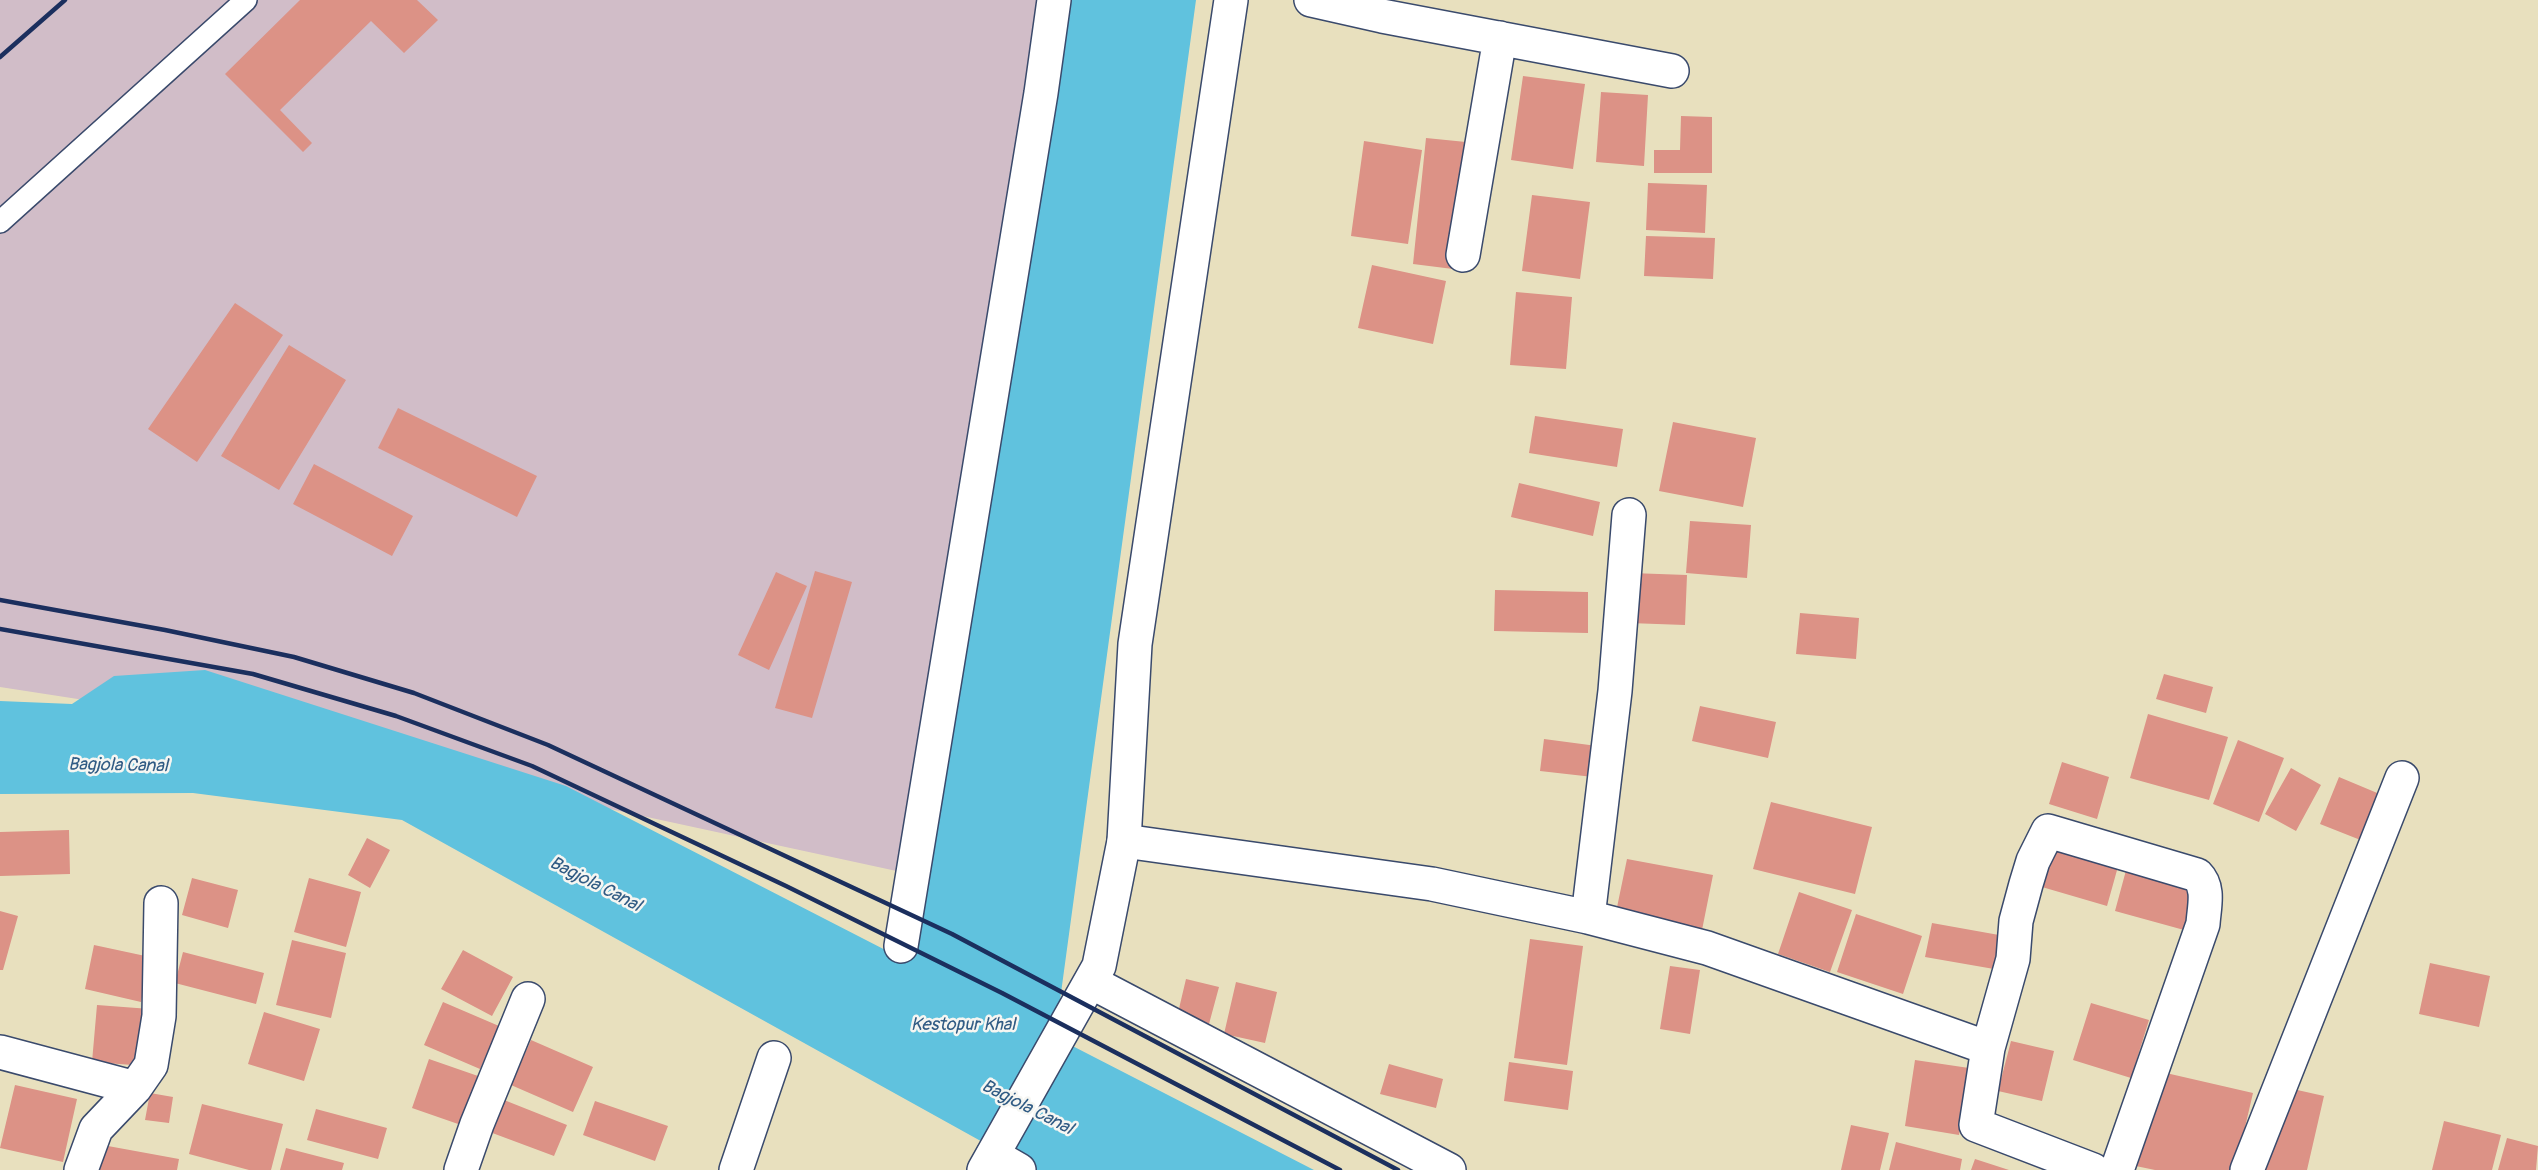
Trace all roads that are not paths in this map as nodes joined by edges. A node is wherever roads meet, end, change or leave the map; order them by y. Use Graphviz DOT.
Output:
graph roads {
  1 [pos="246,0"];
  2 [pos="1054,0"];
  3 [pos="1231,0"];
  4 [pos="1311,0"];
  5 [pos="1384,8"];
  6 [pos="1500,38"];
  7 [pos="1672,71"];
  8 [pos="0,222"];
  9 [pos="1463,255"];
  10 [pos="1629,514"];
  11 [pos="2402,778"];
  12 [pos="1124,841"];
  13 [pos="161,903"];
  14 [pos="1588,917"];
  15 [pos="901,946"];
  16 [pos="1087,989"];
  17 [pos="528,999"];
  18 [pos="1988,1048"];
  19 [pos="0,1053"];
  20 [pos="774,1058"];
  21 [pos="135,1088"];
  22 [pos="998,1165"];
  23 [pos="81,1170"];
  24 [pos="461,1170"];
  25 [pos="736,1170"];
  26 [pos="1449,1170"];
  27 [pos="2093,1170"];
  28 [pos="2117,1170"];
  29 [pos="2247,1170"];
  1 -- 8 [label="lane"];
  2 -- 15 [label="street"];
  3 -- 12 [label="street"];
  4 -- 5 [label="street"];
  5 -- 6 [label="street"];
  6 -- 7 [label="street"];
  6 -- 9 [label="street"];
  10 -- 14 [label="street"];
  11 -- 29 [label="street"];
  12 -- 14 [label="street"];
  12 -- 16 [label="street"];
  13 -- 21 [label="street"];
  14 -- 18 [label="street"];
  16 -- 22 [label="street"];
  16 -- 26 [label="street"];
  17 -- 24 [label="street"];
  18 -- 27 [label="street"];
  18 -- 28 [label="street"];
  19 -- 21 [label="street"];
  20 -- 25 [label="street"];
  21 -- 23 [label="street"];
}
